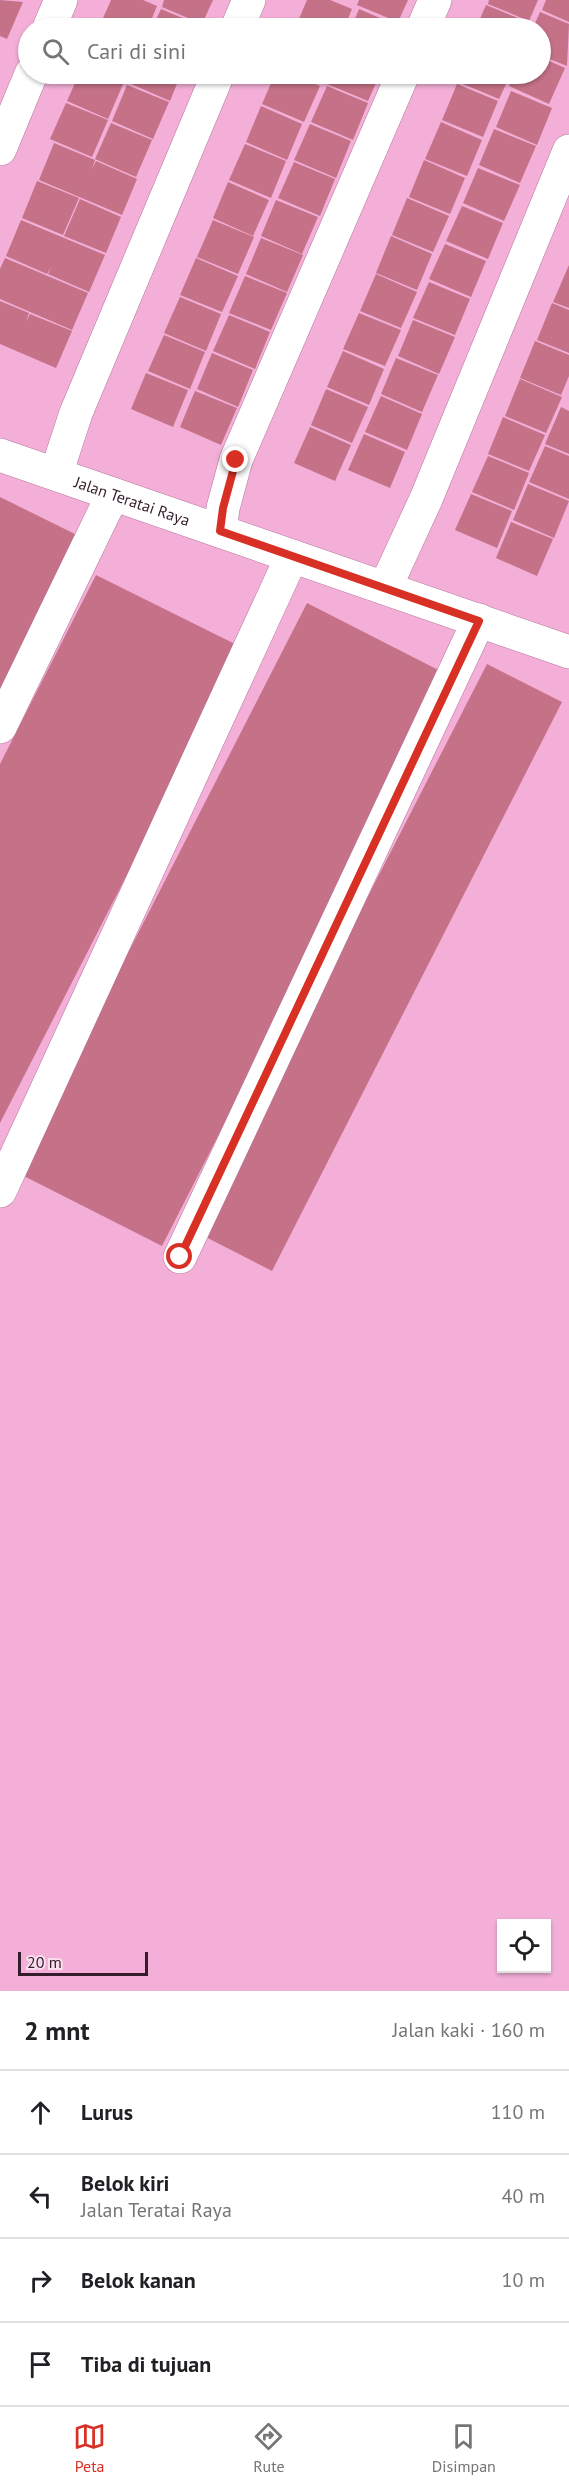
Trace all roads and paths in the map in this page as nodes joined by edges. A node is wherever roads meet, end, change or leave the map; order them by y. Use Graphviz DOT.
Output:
graph roads {
  1 [pos="61,0"];
  2 [pos="249,0"];
  3 [pos="435,0"];
  4 [pos="53,18"];
  5 [pos="241,18"];
  6 [pos="427,18"];
  7 [pos="27,84"];
  8 [pos="214,84"];
  9 [pos="399,84"];
  10 [pos="0,148"];
  11 [pos="569,151"];
  12 [pos="0,455"];
  13 [pos="60,462"];
  14 [pos="113,494"];
  15 [pos="221,519"];
  16 [pos="292,556"];
  17 [pos="389,582"];
  18 [pos="479,621"];
  19 [pos="567,639"];
  20 [pos="0,727"];
  21 [pos="0,1191"];
  22 [pos="180,1257"];
  1 -- 4 [label="street"];
  2 -- 5 [label="street"];
  3 -- 6 [label="street"];
  7 -- 10 [label="street"];
  8 -- 13 [label="street"];
  9 -- 15 [label="street"];
  11 -- 17 [label="street"];
  12 -- 13 [label="street, Jalan Teratai Raya"];
  13 -- 14 [label="street, Jalan Teratai Raya"];
  14 -- 15 [label="street, Jalan Teratai Raya"];
  14 -- 20 [label="street"];
  15 -- 16 [label="street, Jalan Teratai Raya"];
  16 -- 17 [label="street, Jalan Teratai Raya"];
  16 -- 21 [label="street"];
  17 -- 18 [label="street, Jalan Teratai Raya"];
  18 -- 19 [label="street, Jalan Teratai Raya"];
  18 -- 22 [label="street"];
}
